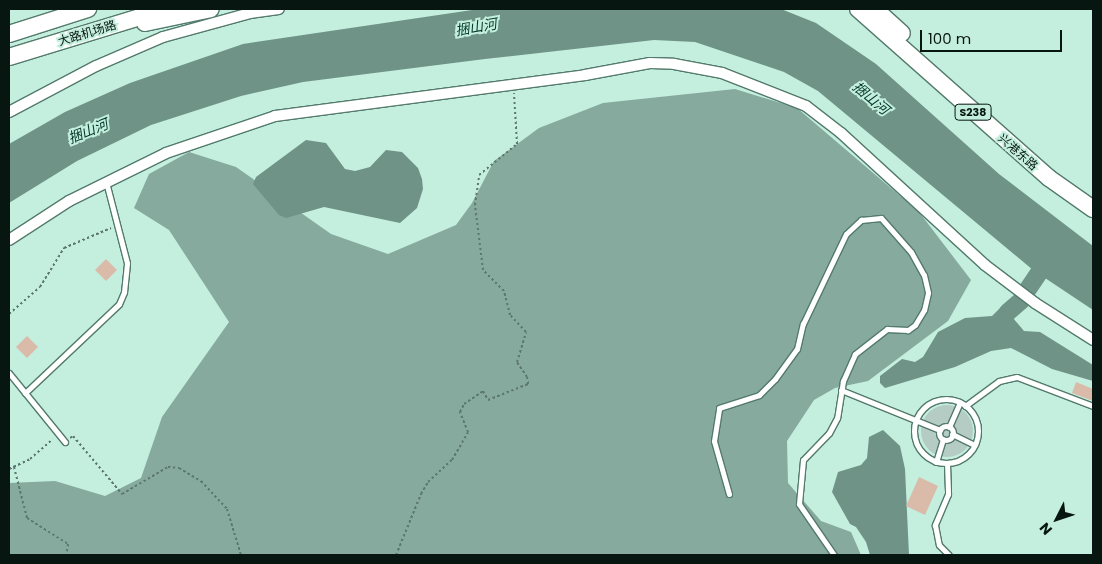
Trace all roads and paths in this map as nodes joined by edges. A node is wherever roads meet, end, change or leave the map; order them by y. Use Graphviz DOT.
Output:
graph roads {
  1 [pos="86,9"];
  2 [pos="166,9"];
  3 [pos="211,9"];
  4 [pos="278,9"];
  5 [pos="858,9"];
  6 [pos="875,9"];
  7 [pos="98,30"];
  8 [pos="9,34"];
  9 [pos="9,57"];
  10 [pos="514,85"];
  11 [pos="9,112"];
  12 [pos="106,182"];
  13 [pos="1093,197"];
  14 [pos="1093,209"];
  15 [pos="116,227"];
  16 [pos="9,240"];
  17 [pos="9,314"];
  18 [pos="1093,340"];
  19 [pos="9,373"];
  20 [pos="842,390"];
  21 [pos="25,392"];
  22 [pos="960,402"];
  23 [pos="965,406"];
  24 [pos="1093,406"];
  25 [pos="916,420"];
  26 [pos="949,427"];
  27 [pos="940,430"];
  28 [pos="59,434"];
  29 [pos="952,434"];
  30 [pos="943,439"];
  31 [pos="65,442"];
  32 [pos="976,445"];
  33 [pos="936,462"];
  34 [pos="947,463"];
  35 [pos="14,466"];
  36 [pos="9,469"];
  37 [pos="729,494"];
  38 [pos="66,555"];
  39 [pos="242,555"];
  40 [pos="396,555"];
  41 [pos="834,555"];
  42 [pos="949,555"];
  1 -- 8 [label="main road, 大路机场路"];
  2 -- 7 [label="main road, 大路机场路"];
  3 -- 7 [label="main road"];
  4 -- 11 [label="street"];
  5 -- 14 [label="main road, 兴港东路 / S238"];
  6 -- 13 [label="main road, 兴港东路 / S238"];
  7 -- 9 [label="main road, 大路机场路"];
  10 -- 12 [label="street"];
  10 -- 18 [label="street"];
  10 -- 40 [label="path"];
  12 -- 16 [label="street"];
  12 -- 21 [label="lane"];
  15 -- 17 [label="path"];
  19 -- 21 [label="lane"];
  20 -- 25 [label="lane"];
  20 -- 37 [label="lane"];
  20 -- 41 [label="lane"];
  21 -- 28 [label="lane"];
  22 -- 23 [label="lane"];
  22 -- 25 [label="lane"];
  22 -- 26 [label="lane"];
  23 -- 24 [label="lane"];
  23 -- 32 [label="lane"];
  25 -- 27 [label="lane"];
  25 -- 33 [label="lane"];
  26 -- 27 [label="lane"];
  26 -- 29 [label="lane"];
  27 -- 30 [label="lane"];
  28 -- 31 [label="lane"];
  28 -- 35 [label="path"];
  29 -- 30 [label="lane"];
  29 -- 32 [label="lane"];
  30 -- 33 [label="lane"];
  31 -- 39 [label="path"];
  32 -- 34 [label="lane"];
  33 -- 34 [label="lane"];
  34 -- 42 [label="lane"];
  35 -- 36 [label="path"];
  35 -- 38 [label="path"];
}
